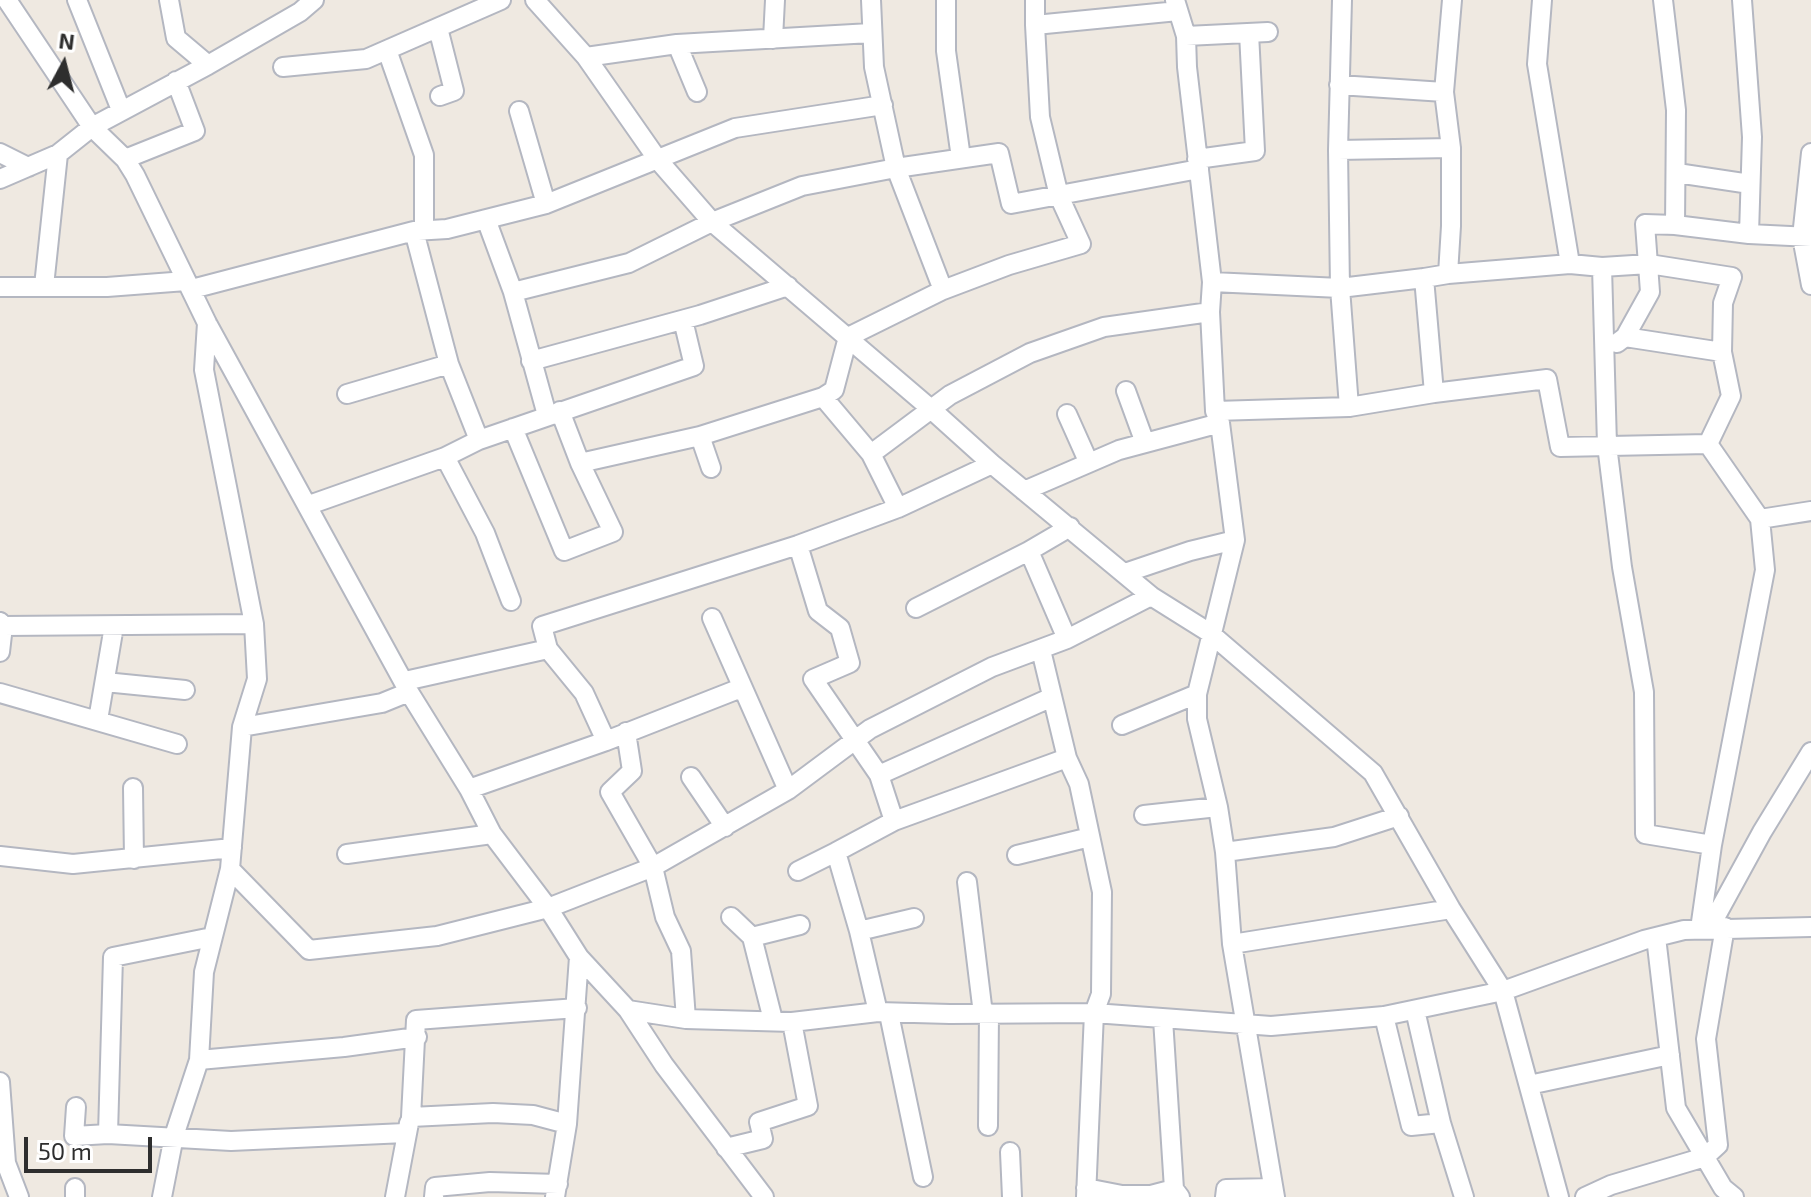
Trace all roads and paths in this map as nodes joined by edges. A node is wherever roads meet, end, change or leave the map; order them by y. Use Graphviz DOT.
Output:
graph roads {
  1 [pos="3,0"];
  2 [pos="77,0"];
  3 [pos="169,0"];
  4 [pos="314,0"];
  5 [pos="501,0"];
  6 [pos="535,0"];
  7 [pos="775,0"];
  8 [pos="871,0"];
  9 [pos="946,0"];
  10 [pos="1035,0"];
  11 [pos="1342,0"];
  12 [pos="1452,0"];
  13 [pos="1542,0"];
  14 [pos="1663,0"];
  15 [pos="1742,0"];
  16 [pos="1177,5"];
  17 [pos="1035,25"];
  18 [pos="438,28"];
  19 [pos="1268,32"];
  20 [pos="871,33"];
  21 [pos="1249,33"];
  22 [pos="1186,36"];
  23 [pos="773,39"];
  24 [pos="677,44"];
  25 [pos="387,50"];
  26 [pos="586,57"];
  27 [pos="208,65"];
  28 [pos="283,67"];
  29 [pos="176,81"];
  30 [pos="1339,85"];
  31 [pos="697,92"];
  32 [pos="1444,92"];
  33 [pos="440,96"];
  34 [pos="883,105"];
  35 [pos="121,110"];
  36 [pos="519,111"];
  37 [pos="92,127"];
  38 [pos="1451,148"];
  39 [pos="1338,150"];
  40 [pos="0,153"];
  41 [pos="1811,153"];
  42 [pos="58,154"];
  43 [pos="961,158"];
  44 [pos="125,159"];
  45 [pos="658,160"];
  46 [pos="1198,164"];
  47 [pos="28,167"];
  48 [pos="896,168"];
  49 [pos="1677,173"];
  50 [pos="0,179"];
  51 [pos="1750,184"];
  52 [pos="1059,196"];
  53 [pos="546,204"];
  54 [pos="486,219"];
  55 [pos="712,222"];
  56 [pos="1675,225"];
  57 [pos="419,230"];
  58 [pos="1749,234"];
  59 [pos="1806,237"];
  60 [pos="1570,264"];
  61 [pos="1649,264"];
  62 [pos="1602,267"];
  63 [pos="1448,274"];
  64 [pos="1424,278"];
  65 [pos="1212,282"];
  66 [pos="189,285"];
  67 [pos="1811,285"];
  68 [pos="44,286"];
  69 [pos="788,286"];
  70 [pos="0,287"];
  71 [pos="1340,288"];
  72 [pos="943,290"];
  73 [pos="513,292"];
  74 [pos="1210,312"];
  75 [pos="683,320"];
  76 [pos="207,323"];
  77 [pos="848,337"];
  78 [pos="1625,337"];
  79 [pos="1722,352"];
  80 [pos="1606,353"];
  81 [pos="531,361"];
  82 [pos="449,364"];
  83 [pos="1126,391"];
  84 [pos="1434,393"];
  85 [pos="347,394"];
  86 [pos="823,397"];
  87 [pos="1349,407"];
  88 [pos="931,409"];
  89 [pos="553,413"];
  90 [pos="1067,414"];
  91 [pos="1217,417"];
  92 [pos="513,428"];
  93 [pos="700,436"];
  94 [pos="479,440"];
  95 [pos="1145,443"];
  96 [pos="1708,444"];
  97 [pos="1607,445"];
  98 [pos="871,454"];
  99 [pos="445,457"];
  100 [pos="1088,461"];
  101 [pos="580,463"];
  102 [pos="992,464"];
  103 [pos="711,468"];
  104 [pos="1024,491"];
  105 [pos="309,505"];
  106 [pos="898,508"];
  107 [pos="1811,511"];
  108 [pos="1760,519"];
  109 [pos="1070,527"];
  110 [pos="1235,540"];
  111 [pos="798,545"];
  112 [pos="1029,551"];
  113 [pos="1125,573"];
  114 [pos="1151,596"];
  115 [pos="511,601"];
  116 [pos="916,608"];
  117 [pos="712,618"];
  118 [pos="2,624"];
  119 [pos="254,624"];
  120 [pos="114,626"];
  121 [pos="1210,633"];
  122 [pos="1067,639"];
  123 [pos="548,649"];
  124 [pos="1041,650"];
  125 [pos="0,652"];
  126 [pos="105,682"];
  127 [pos="407,686"];
  128 [pos="741,688"];
  129 [pos="185,690"];
  130 [pos="0,693"];
  131 [pos="1197,694"];
  132 [pos="1050,698"];
  133 [pos="98,720"];
  134 [pos="1122,725"];
  135 [pos="242,727"];
  136 [pos="626,732"];
  137 [pos="606,741"];
  138 [pos="855,741"];
  139 [pos="177,744"];
  140 [pos="1811,752"];
  141 [pos="1067,758"];
  142 [pos="879,775"];
  143 [pos="691,777"];
  144 [pos="133,788"];
  145 [pos="469,789"];
  146 [pos="788,790"];
  147 [pos="1218,807"];
  148 [pos="1144,815"];
  149 [pos="1399,816"];
  150 [pos="894,821"];
  151 [pos="725,827"];
  152 [pos="492,834"];
  153 [pos="1090,837"];
  154 [pos="1712,845"];
  155 [pos="232,848"];
  156 [pos="836,852"];
  157 [pos="1225,852"];
  158 [pos="347,854"];
  159 [pos="1017,855"];
  160 [pos="0,856"];
  161 [pos="134,859"];
  162 [pos="653,867"];
  163 [pos="230,869"];
  164 [pos="798,871"];
  165 [pos="967,882"];
  166 [pos="548,908"];
  167 [pos="1451,909"];
  168 [pos="731,917"];
  169 [pos="914,918"];
  170 [pos="800,925"];
  171 [pos="1811,927"];
  172 [pos="1712,928"];
  173 [pos="859,931"];
  174 [pos="212,937"];
  175 [pos="752,937"];
  176 [pos="1656,937"];
  177 [pos="1232,944"];
  178 [pos="579,957"];
  179 [pos="1503,991"];
  180 [pos="577,1008"];
  181 [pos="628,1010"];
  182 [pos="1415,1010"];
  183 [pos="884,1013"];
  184 [pos="1094,1013"];
  185 [pos="986,1014"];
  186 [pos="1384,1016"];
  187 [pos="686,1019"];
  188 [pos="1163,1019"];
  189 [pos="773,1020"];
  190 [pos="792,1022"];
  191 [pos="1244,1025"];
  192 [pos="417,1037"];
  193 [pos="1670,1055"];
  194 [pos="199,1060"];
  195 [pos="0,1082"];
  196 [pos="1529,1085"];
  197 [pos="76,1107"];
  198 [pos="1,1110"];
  199 [pos="1441,1123"];
  200 [pos="567,1124"];
  201 [pos="408,1125"];
  202 [pos="988,1126"];
  203 [pos="108,1134"];
  204 [pos="174,1136"];
  205 [pos="726,1148"];
  206 [pos="1010,1152"];
  207 [pos="1705,1157"];
  208 [pos="923,1177"];
  209 [pos="556,1190"];
  210 [pos="1086,1192"];
  211 [pos="1274,1192"];
  212 [pos="1177,1193"];
  213 [pos="19,1197"];
  214 [pos="162,1197"];
  215 [pos="395,1197"];
  216 [pos="434,1197"];
  217 [pos="764,1197"];
  218 [pos="1012,1197"];
  219 [pos="1225,1197"];
  220 [pos="1464,1197"];
  221 [pos="1559,1197"];
  222 [pos="1585,1197"];
  223 [pos="1734,1197"];
  1 -- 37 [label="street"];
  2 -- 35 [label="street"];
  3 -- 27 [label="street"];
  4 -- 27 [label="street"];
  5 -- 18 [label="street"];
  6 -- 26 [label="street"];
  7 -- 23 [label="street"];
  8 -- 20 [label="street"];
  9 -- 43 [label="street"];
  10 -- 17 [label="street"];
  11 -- 30 [label="street"];
  12 -- 32 [label="street"];
  13 -- 60 [label="street"];
  14 -- 49 [label="street"];
  15 -- 51 [label="street"];
  16 -- 17 [label="street"];
  16 -- 22 [label="street"];
  17 -- 52 [label="street"];
  18 -- 25 [label="street"];
  18 -- 33 [label="street"];
  19 -- 21 [label="street"];
  20 -- 23 [label="street"];
  20 -- 34 [label="street"];
  21 -- 22 [label="street"];
  21 -- 46 [label="street"];
  22 -- 46 [label="street"];
  23 -- 24 [label="street"];
  24 -- 26 [label="street"];
  24 -- 31 [label="street"];
  25 -- 28 [label="street"];
  25 -- 57 [label="street"];
  26 -- 45 [label="street"];
  27 -- 29 [label="street"];
  29 -- 35 [label="street"];
  29 -- 44 [label="street"];
  30 -- 32 [label="street"];
  30 -- 39 [label="street"];
  32 -- 38 [label="street"];
  34 -- 45 [label="street"];
  34 -- 48 [label="street"];
  35 -- 37 [label="street"];
  36 -- 53 [label="street"];
  37 -- 42 [label="street"];
  37 -- 44 [label="street"];
  38 -- 39 [label="street"];
  38 -- 63 [label="street"];
  39 -- 71 [label="street"];
  40 -- 47 [label="street"];
  41 -- 59 [label="street"];
  42 -- 47 [label="street"];
  42 -- 68 [label="street"];
  43 -- 48 [label="street"];
  43 -- 52 [label="street"];
  44 -- 66 [label="street"];
  45 -- 53 [label="street"];
  45 -- 55 [label="street"];
  46 -- 52 [label="street"];
  46 -- 65 [label="street"];
  47 -- 50 [label="street"];
  48 -- 55 [label="street"];
  48 -- 72 [label="street"];
  49 -- 51 [label="street"];
  49 -- 56 [label="street"];
  51 -- 58 [label="street"];
  52 -- 72 [label="street"];
  53 -- 54 [label="street"];
  54 -- 57 [label="street"];
  54 -- 73 [label="street"];
  55 -- 69 [label="street"];
  55 -- 73 [label="street"];
  56 -- 58 [label="street"];
  56 -- 61 [label="street"];
  57 -- 66 [label="street"];
  57 -- 82 [label="street"];
  58 -- 59 [label="street"];
  59 -- 67 [label="street"];
  60 -- 62 [label="street"];
  60 -- 63 [label="street"];
  61 -- 62 [label="street"];
  61 -- 78 [label="street"];
  61 -- 79 [label="street"];
  62 -- 80 [label="street"];
  63 -- 64 [label="street"];
  64 -- 71 [label="street"];
  64 -- 84 [label="street"];
  65 -- 71 [label="street"];
  65 -- 74 [label="street"];
  66 -- 68 [label="street"];
  66 -- 76 [label="street"];
  68 -- 70 [label="street"];
  69 -- 75 [label="street"];
  69 -- 77 [label="street"];
  71 -- 87 [label="street"];
  72 -- 77 [label="street"];
  73 -- 81 [label="street"];
  74 -- 88 [label="street"];
  74 -- 91 [label="street"];
  75 -- 81 [label="street"];
  75 -- 89 [label="street"];
  76 -- 105 [label="street"];
  76 -- 119 [label="street"];
  77 -- 86 [label="street"];
  77 -- 88 [label="street"];
  78 -- 79 [label="street"];
  78 -- 80 [label="street"];
  79 -- 96 [label="street"];
  80 -- 97 [label="street"];
  81 -- 89 [label="street"];
  82 -- 85 [label="street"];
  82 -- 94 [label="street"];
  83 -- 95 [label="street"];
  84 -- 87 [label="street"];
  84 -- 97 [label="street"];
  86 -- 93 [label="street"];
  86 -- 98 [label="street"];
  87 -- 91 [label="street"];
  88 -- 98 [label="street"];
  88 -- 102 [label="street"];
  89 -- 92 [label="street"];
  89 -- 101 [label="street"];
  90 -- 100 [label="street"];
  91 -- 95 [label="street"];
  91 -- 110 [label="street"];
  92 -- 94 [label="street"];
  92 -- 101 [label="street"];
  93 -- 101 [label="street"];
  93 -- 103 [label="street"];
  94 -- 99 [label="street"];
  95 -- 100 [label="street"];
  96 -- 97 [label="street"];
  96 -- 108 [label="street"];
  97 -- 154 [label="street"];
  98 -- 106 [label="street"];
  99 -- 105 [label="street"];
  99 -- 115 [label="street"];
  100 -- 104 [label="street"];
  102 -- 104 [label="street"];
  102 -- 106 [label="street"];
  104 -- 109 [label="street"];
  105 -- 127 [label="street"];
  106 -- 111 [label="street"];
  107 -- 108 [label="street"];
  108 -- 154 [label="street"];
  109 -- 112 [label="street"];
  109 -- 113 [label="street"];
  110 -- 113 [label="street"];
  110 -- 121 [label="street"];
  111 -- 123 [label="street"];
  111 -- 138 [label="street"];
  112 -- 116 [label="street"];
  112 -- 122 [label="street"];
  113 -- 114 [label="street"];
  114 -- 121 [label="street"];
  114 -- 122 [label="street"];
  117 -- 128 [label="street"];
  118 -- 120 [label="street"];
  118 -- 125 [label="street"];
  119 -- 120 [label="street"];
  119 -- 135 [label="street"];
  120 -- 126 [label="street"];
  121 -- 131 [label="street"];
  121 -- 149 [label="street"];
  122 -- 124 [label="street"];
  123 -- 127 [label="street"];
  123 -- 137 [label="street"];
  124 -- 132 [label="street"];
  124 -- 138 [label="street"];
  126 -- 129 [label="street"];
  126 -- 133 [label="street"];
  127 -- 135 [label="street"];
  127 -- 145 [label="street"];
  128 -- 136 [label="street"];
  128 -- 146 [label="street"];
  130 -- 133 [label="street"];
  131 -- 134 [label="street"];
  131 -- 147 [label="street"];
  132 -- 141 [label="street"];
  132 -- 142 [label="street"];
  133 -- 139 [label="street"];
  135 -- 155 [label="street"];
  136 -- 137 [label="street"];
  136 -- 162 [label="street"];
  137 -- 145 [label="street"];
  138 -- 142 [label="street"];
  138 -- 146 [label="street"];
  140 -- 172 [label="street"];
  141 -- 150 [label="street"];
  141 -- 153 [label="street"];
  142 -- 150 [label="street"];
  143 -- 151 [label="street"];
  144 -- 161 [label="street"];
  145 -- 152 [label="street"];
  146 -- 151 [label="street"];
  147 -- 148 [label="street"];
  147 -- 157 [label="street"];
  149 -- 157 [label="street"];
  149 -- 167 [label="street"];
  150 -- 156 [label="street"];
  151 -- 162 [label="street"];
  152 -- 158 [label="street"];
  152 -- 166 [label="street"];
  153 -- 159 [label="street"];
  153 -- 184 [label="street"];
  154 -- 172 [label="street"];
  155 -- 161 [label="street"];
  155 -- 163 [label="street"];
  156 -- 164 [label="street"];
  156 -- 173 [label="street"];
  157 -- 177 [label="street"];
  160 -- 161 [label="street"];
  162 -- 166 [label="street"];
  162 -- 187 [label="street"];
  163 -- 166 [label="street"];
  163 -- 174 [label="street"];
  165 -- 185 [label="street"];
  166 -- 178 [label="street"];
  167 -- 177 [label="street"];
  167 -- 179 [label="street"];
  168 -- 175 [label="street"];
  169 -- 173 [label="street"];
  170 -- 175 [label="street"];
  171 -- 172 [label="street"];
  172 -- 176 [label="street"];
  172 -- 207 [label="street"];
  173 -- 183 [label="street"];
  174 -- 194 [label="street"];
  174 -- 203 [label="street"];
  175 -- 189 [label="street"];
  176 -- 179 [label="street"];
  176 -- 193 [label="street"];
  177 -- 191 [label="street"];
  178 -- 180 [label="street"];
  178 -- 181 [label="street"];
  179 -- 182 [label="street"];
  179 -- 196 [label="street"];
  180 -- 192 [label="street"];
  180 -- 200 [label="street"];
  181 -- 187 [label="street"];
  181 -- 205 [label="street"];
  182 -- 186 [label="street"];
  182 -- 199 [label="street"];
  183 -- 185 [label="street"];
  183 -- 190 [label="street"];
  183 -- 208 [label="street"];
  184 -- 185 [label="street"];
  184 -- 188 [label="street"];
  184 -- 210 [label="street"];
  185 -- 202 [label="street"];
  186 -- 191 [label="street"];
  186 -- 199 [label="street"];
  187 -- 189 [label="street"];
  188 -- 191 [label="street"];
  188 -- 212 [label="street"];
  189 -- 190 [label="street"];
  190 -- 205 [label="street"];
  191 -- 211 [label="street"];
  192 -- 194 [label="street"];
  192 -- 201 [label="street"];
  193 -- 196 [label="street"];
  193 -- 207 [label="street"];
  194 -- 204 [label="street"];
  195 -- 198 [label="street"];
  196 -- 221 [label="street"];
  197 -- 203 [label="street"];
  198 -- 213 [label="street"];
  199 -- 220 [label="street"];
  200 -- 201 [label="street"];
  200 -- 209 [label="street"];
  201 -- 204 [label="street"];
  201 -- 215 [label="street"];
  203 -- 204 [label="street"];
  204 -- 214 [label="street"];
  205 -- 217 [label="street"];
  206 -- 218 [label="street"];
  207 -- 222 [label="street"];
  207 -- 223 [label="street"];
  209 -- 216 [label="street"];
  210 -- 212 [label="street"];
  211 -- 219 [label="street"];
}
